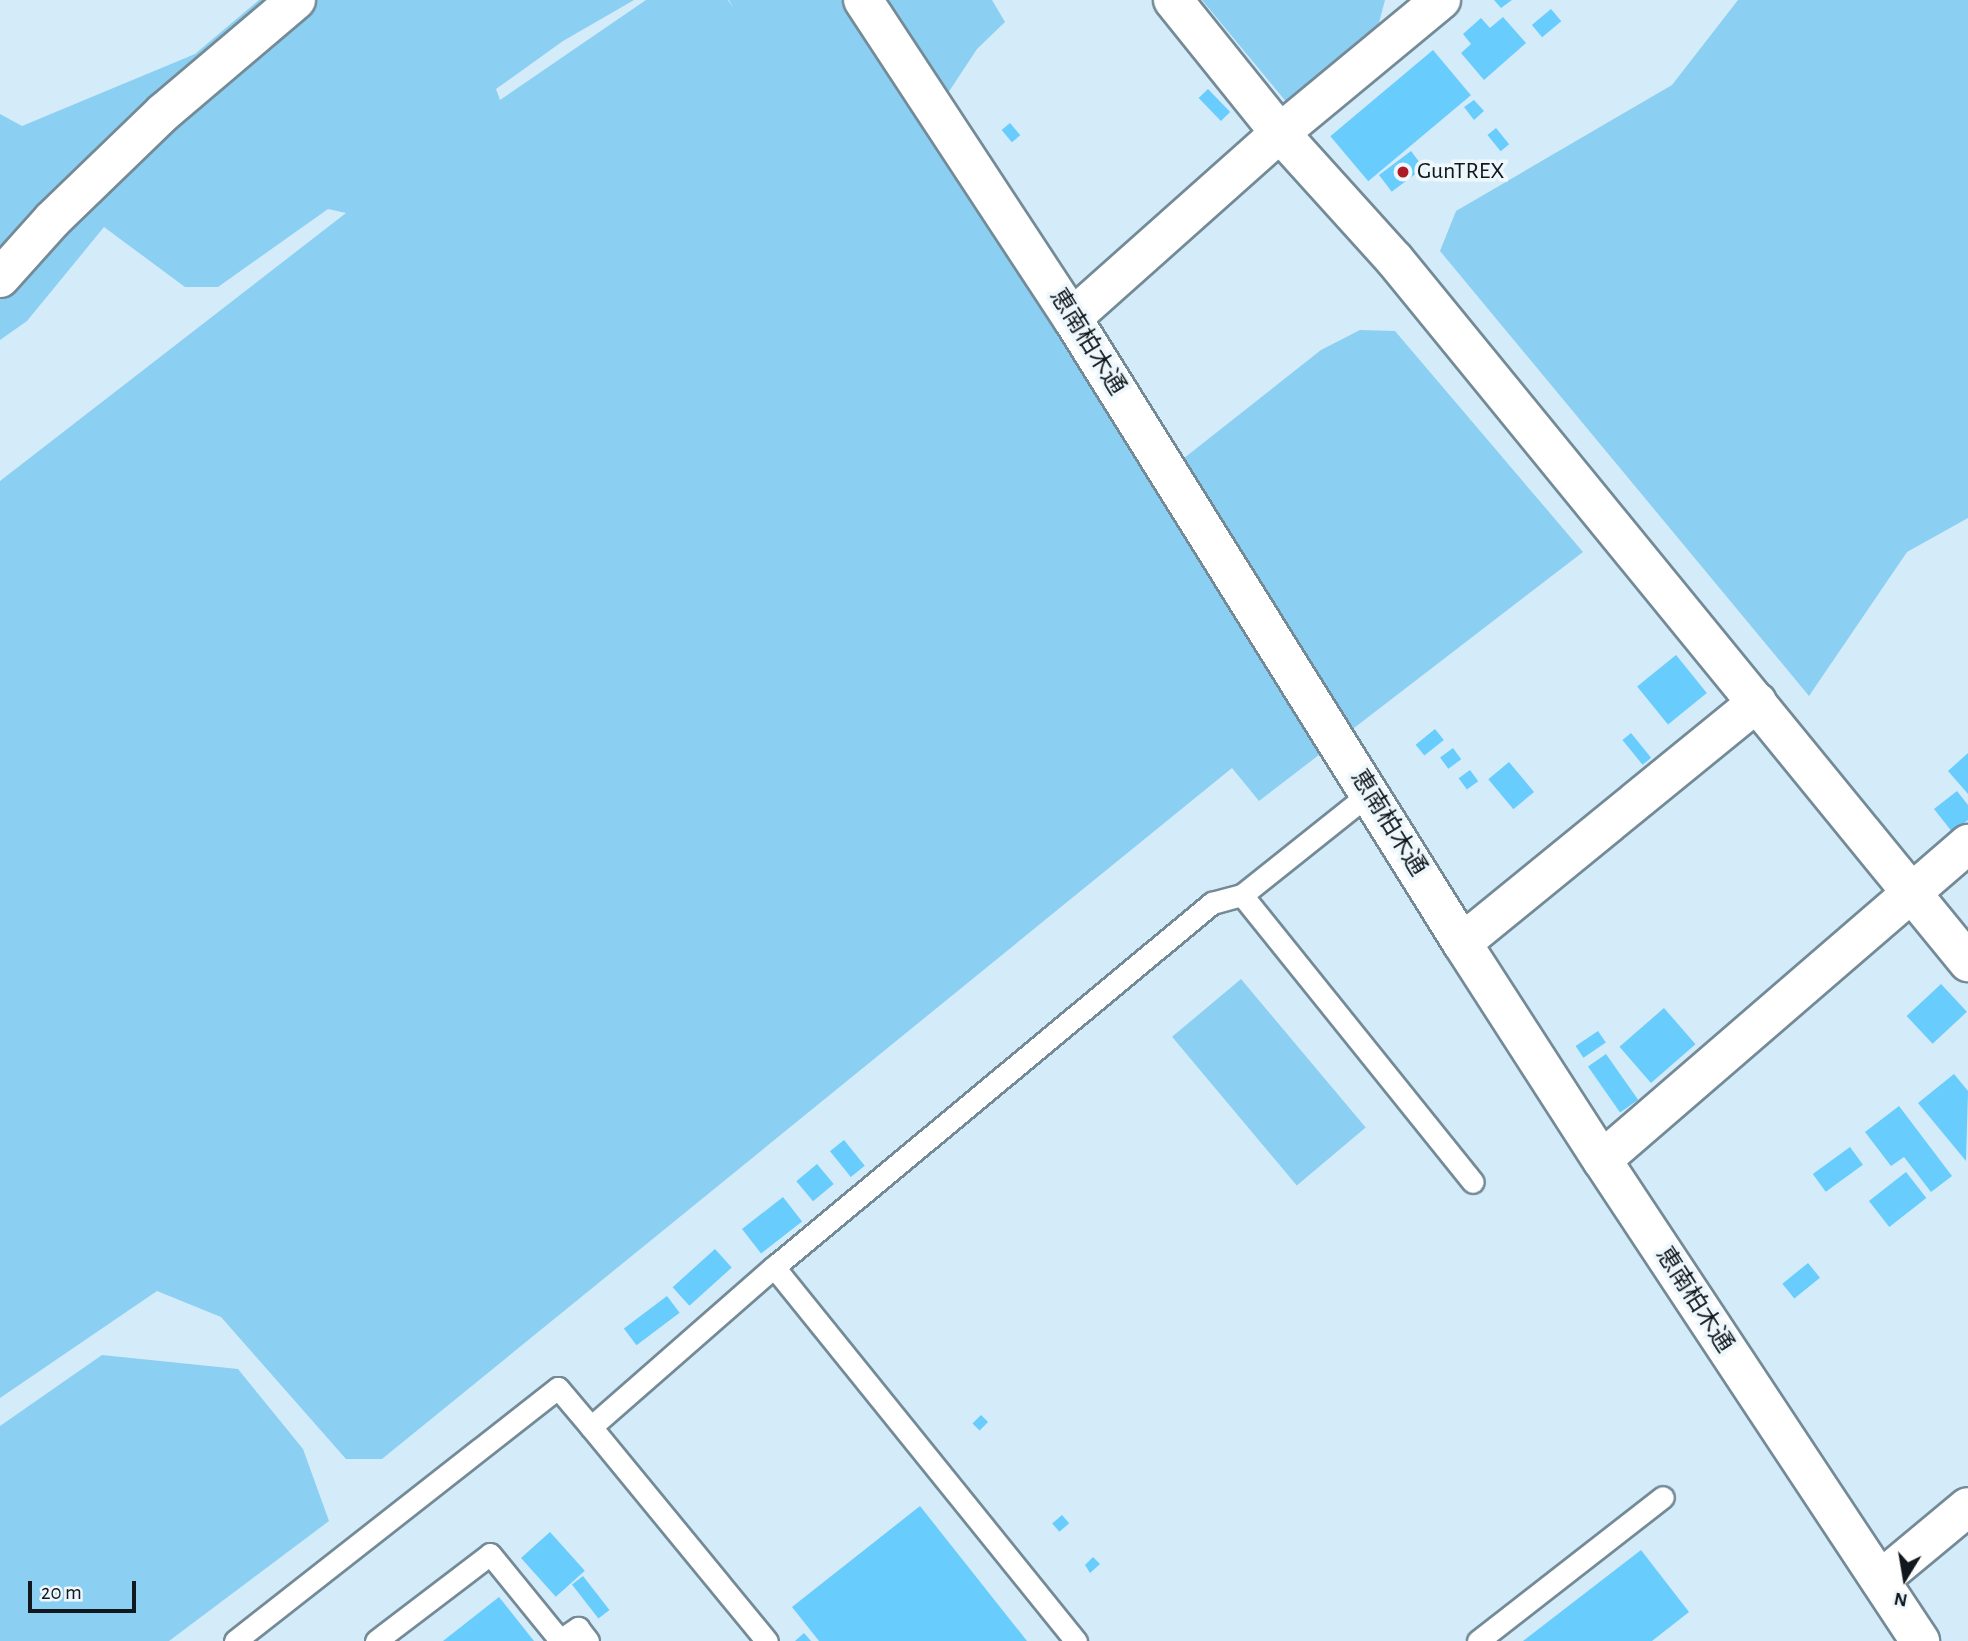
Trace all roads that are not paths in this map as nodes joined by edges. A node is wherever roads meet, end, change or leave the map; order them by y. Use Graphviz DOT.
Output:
graph roads {
  1 [pos="296,0"];
  2 [pos="863,0"];
  3 [pos="1173,0"];
  4 [pos="1441,0"];
  5 [pos="1280,133"];
  6 [pos="0,278"];
  7 [pos="1072,318"];
  8 [pos="1757,702"];
  9 [pos="1370,793"];
  10 [pos="1968,844"];
  11 [pos="1913,892"];
  12 [pos="1242,895"];
  13 [pos="1462,943"];
  14 [pos="1968,962"];
  15 [pos="1602,1160"];
  16 [pos="1473,1182"];
  17 [pos="774,1267"];
  18 [pos="592,1427"];
  19 [pos="1663,1497"];
  20 [pos="1968,1507"];
  21 [pos="1880,1580"];
  22 [pos="235,1641"];
  23 [pos="376,1641"];
  24 [pos="588,1641"];
  25 [pos="767,1641"];
  26 [pos="1076,1641"];
  27 [pos="1478,1641"];
  28 [pos="1920,1641"];
  1 -- 6 [label="street"];
  2 -- 7 [label="street, 恵南柏木通"];
  3 -- 5 [label="street"];
  4 -- 5 [label="street"];
  5 -- 7 [label="street"];
  5 -- 8 [label="street"];
  7 -- 9 [label="street, 恵南柏木通"];
  8 -- 11 [label="street"];
  8 -- 13 [label="street"];
  9 -- 12 [label="lane"];
  9 -- 13 [label="street, 恵南柏木通"];
  10 -- 11 [label="street"];
  11 -- 14 [label="street"];
  11 -- 15 [label="street"];
  12 -- 16 [label="lane"];
  12 -- 17 [label="lane"];
  13 -- 15 [label="street, 恵南柏木通"];
  15 -- 21 [label="street, 恵南柏木通"];
  17 -- 18 [label="lane"];
  17 -- 26 [label="lane"];
  18 -- 22 [label="lane"];
  18 -- 25 [label="lane"];
  19 -- 27 [label="lane"];
  20 -- 21 [label="street"];
  21 -- 28 [label="street, 恵南柏木通"];
  23 -- 24 [label="lane"];
}
